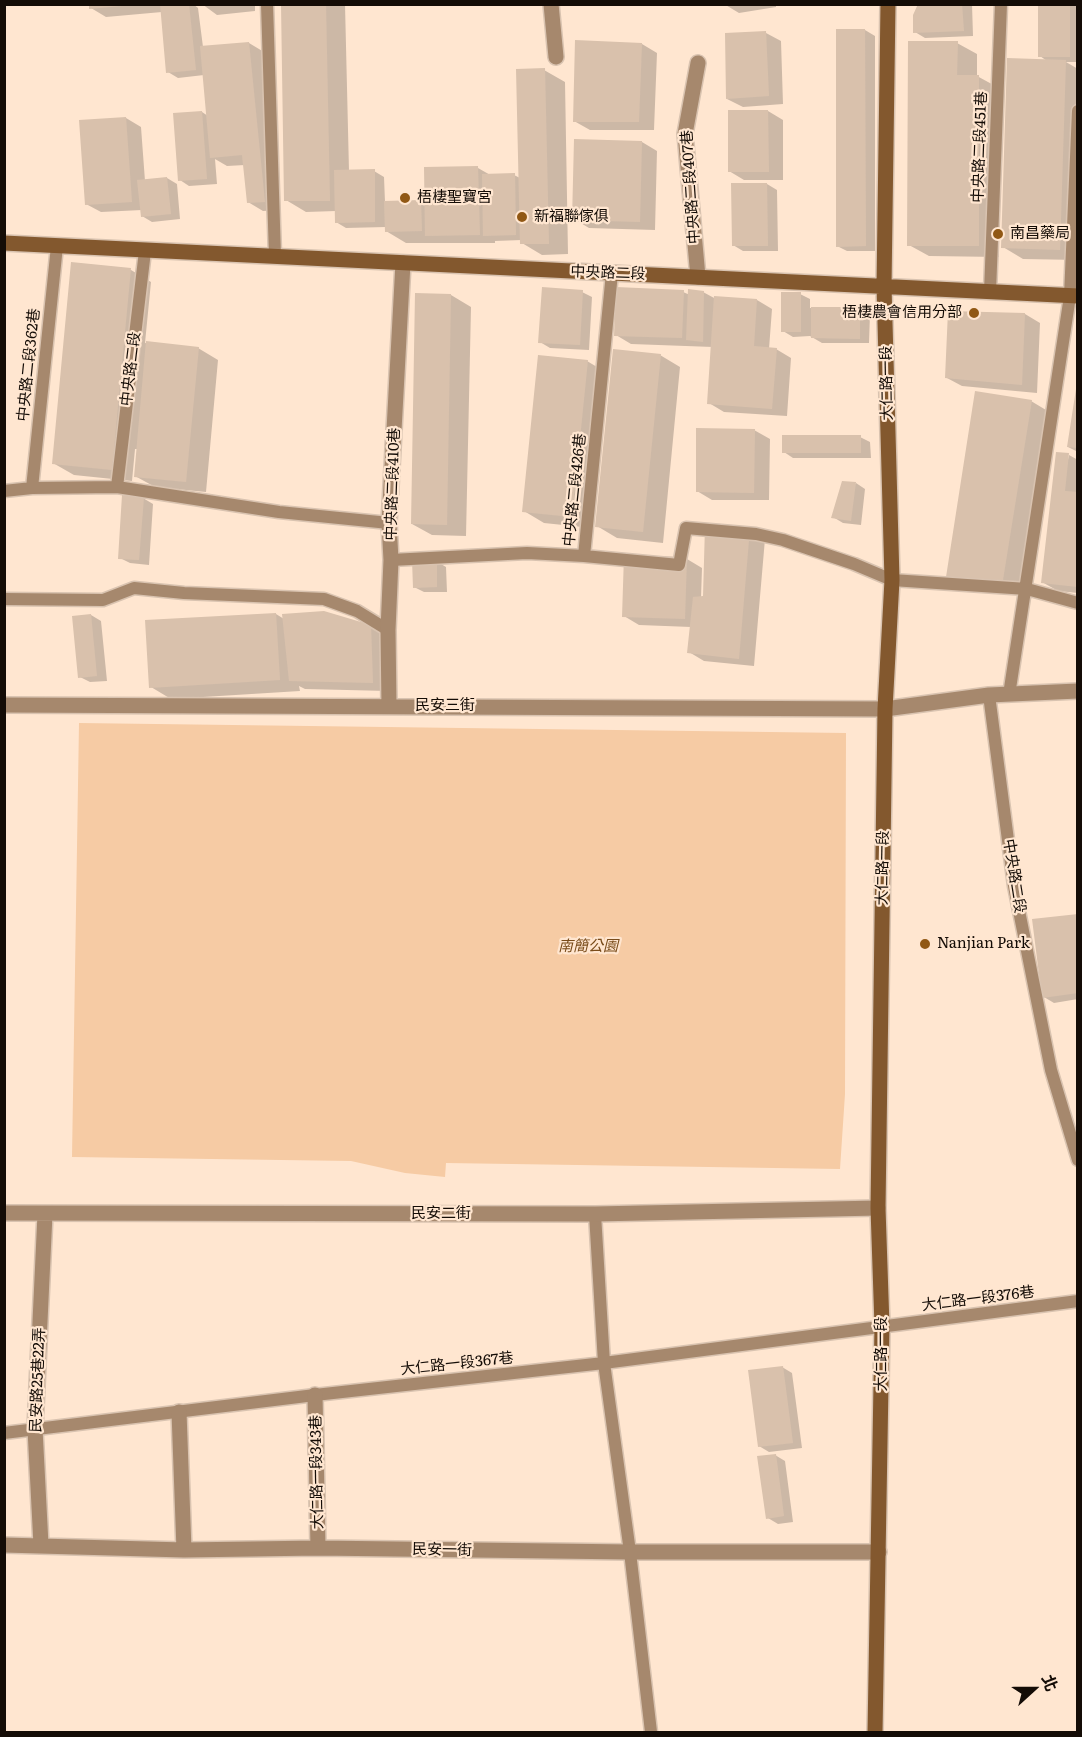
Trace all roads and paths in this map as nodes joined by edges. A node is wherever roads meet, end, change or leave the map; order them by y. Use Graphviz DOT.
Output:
graph roads {
  1 [pos="267,4"];
  2 [pos="551,4"];
  3 [pos="888,4"];
  4 [pos="1001,4"];
  5 [pos="556,57"];
  6 [pos="698,63"];
  7 [pos="1077,111"];
  8 [pos="4,243"];
  9 [pos="57,246"];
  10 [pos="146,251"];
  11 [pos="275,256"];
  12 [pos="403,263"];
  13 [pos="612,273"];
  14 [pos="698,276"];
  15 [pos="884,286"];
  16 [pos="990,292"];
  17 [pos="1074,296"];
  18 [pos="117,487"];
  19 [pos="32,488"];
  20 [pos="4,491"];
  21 [pos="389,523"];
  22 [pos="584,556"];
  23 [pos="391,560"];
  24 [pos="892,580"];
  25 [pos="1027,589"];
  26 [pos="4,599"];
  27 [pos="1077,603"];
  28 [pos="388,630"];
  29 [pos="1077,691"];
  30 [pos="989,695"];
  31 [pos="1009,695"];
  32 [pos="4,705"];
  33 [pos="389,706"];
  34 [pos="885,708"];
  35 [pos="1077,1160"];
  36 [pos="878,1208"];
  37 [pos="4,1214"];
  38 [pos="45,1214"];
  39 [pos="595,1214"];
  40 [pos="1077,1301"];
  41 [pos="882,1326"];
  42 [pos="604,1363"];
  43 [pos="315,1395"];
  44 [pos="179,1413"];
  45 [pos="35,1429"];
  46 [pos="4,1433"];
  47 [pos="4,1545"];
  48 [pos="41,1545"];
  49 [pos="318,1548"];
  50 [pos="184,1550"];
  51 [pos="630,1552"];
  52 [pos="879,1552"];
  53 [pos="651,1732"];
  54 [pos="876,1732"];
  1 -- 11 [label="lane"];
  2 -- 5 [label="street"];
  3 -- 15 [label="street, 大仁路一段"];
  4 -- 16 [label="lane, 中央路二段451巷"];
  6 -- 14 [label="street, 中央路二段407巷"];
  7 -- 17 [label="lane"];
  8 -- 9 [label="street, 中央路二段"];
  9 -- 10 [label="street, 中央路二段"];
  9 -- 19 [label="lane, 中央路二段362巷"];
  10 -- 11 [label="street, 中央路二段"];
  10 -- 18 [label="lane, 中央路二段"];
  11 -- 12 [label="street, 中央路二段"];
  12 -- 13 [label="street, 中央路二段"];
  12 -- 21 [label="street, 中央路二段410巷"];
  13 -- 14 [label="street, 中央路二段"];
  13 -- 22 [label="lane, 中央路二段426巷"];
  14 -- 15 [label="street, 中央路二段"];
  15 -- 16 [label="street, 中央路二段"];
  15 -- 24 [label="street, 大仁路一段"];
  16 -- 17 [label="street, 中央路二段"];
  17 -- 25 [label="lane"];
  18 -- 19 [label="lane"];
  18 -- 21 [label="lane"];
  19 -- 20 [label="lane"];
  21 -- 23 [label="street, 中央路二段410巷"];
  22 -- 23 [label="lane, 中央路二段426巷"];
  22 -- 24 [label="lane"];
  23 -- 28 [label="street, 中央路二段410巷"];
  24 -- 25 [label="lane"];
  24 -- 34 [label="street, 大仁路一段"];
  25 -- 27 [label="lane"];
  25 -- 31 [label="lane"];
  26 -- 28 [label="lane"];
  28 -- 33 [label="street, 中央路二段410巷"];
  29 -- 31 [label="street"];
  30 -- 31 [label="street"];
  30 -- 34 [label="street"];
  30 -- 35 [label="lane, 中央路二段"];
  32 -- 33 [label="street, 民安三街"];
  33 -- 34 [label="street, 民安三街"];
  34 -- 36 [label="street, 大仁路一段"];
  36 -- 39 [label="street, 民安二街"];
  36 -- 41 [label="street, 大仁路一段"];
  37 -- 38 [label="street, 民安二街"];
  38 -- 39 [label="street, 民安二街"];
  38 -- 45 [label="street, 民安路25巷22弄"];
  39 -- 42 [label="lane"];
  40 -- 41 [label="lane, 大仁路一段376巷"];
  41 -- 42 [label="lane, 大仁路一段367巷"];
  41 -- 52 [label="street, 大仁路一段"];
  42 -- 43 [label="lane, 大仁路一段367巷"];
  42 -- 51 [label="lane"];
  43 -- 44 [label="lane, 大仁路一段367巷"];
  43 -- 49 [label="street, 大仁路一段343巷"];
  44 -- 45 [label="lane, 大仁路一段367巷"];
  44 -- 50 [label="street"];
  45 -- 46 [label="lane, 大仁路一段367巷"];
  45 -- 48 [label="street, 民安路25巷22弄"];
  47 -- 48 [label="street, 民安一街"];
  48 -- 50 [label="street, 民安一街"];
  49 -- 50 [label="street, 民安一街"];
  49 -- 51 [label="street, 民安一街"];
  51 -- 52 [label="street, 民安一街"];
  51 -- 53 [label="lane"];
  52 -- 54 [label="street, 大仁路一段"];
}
